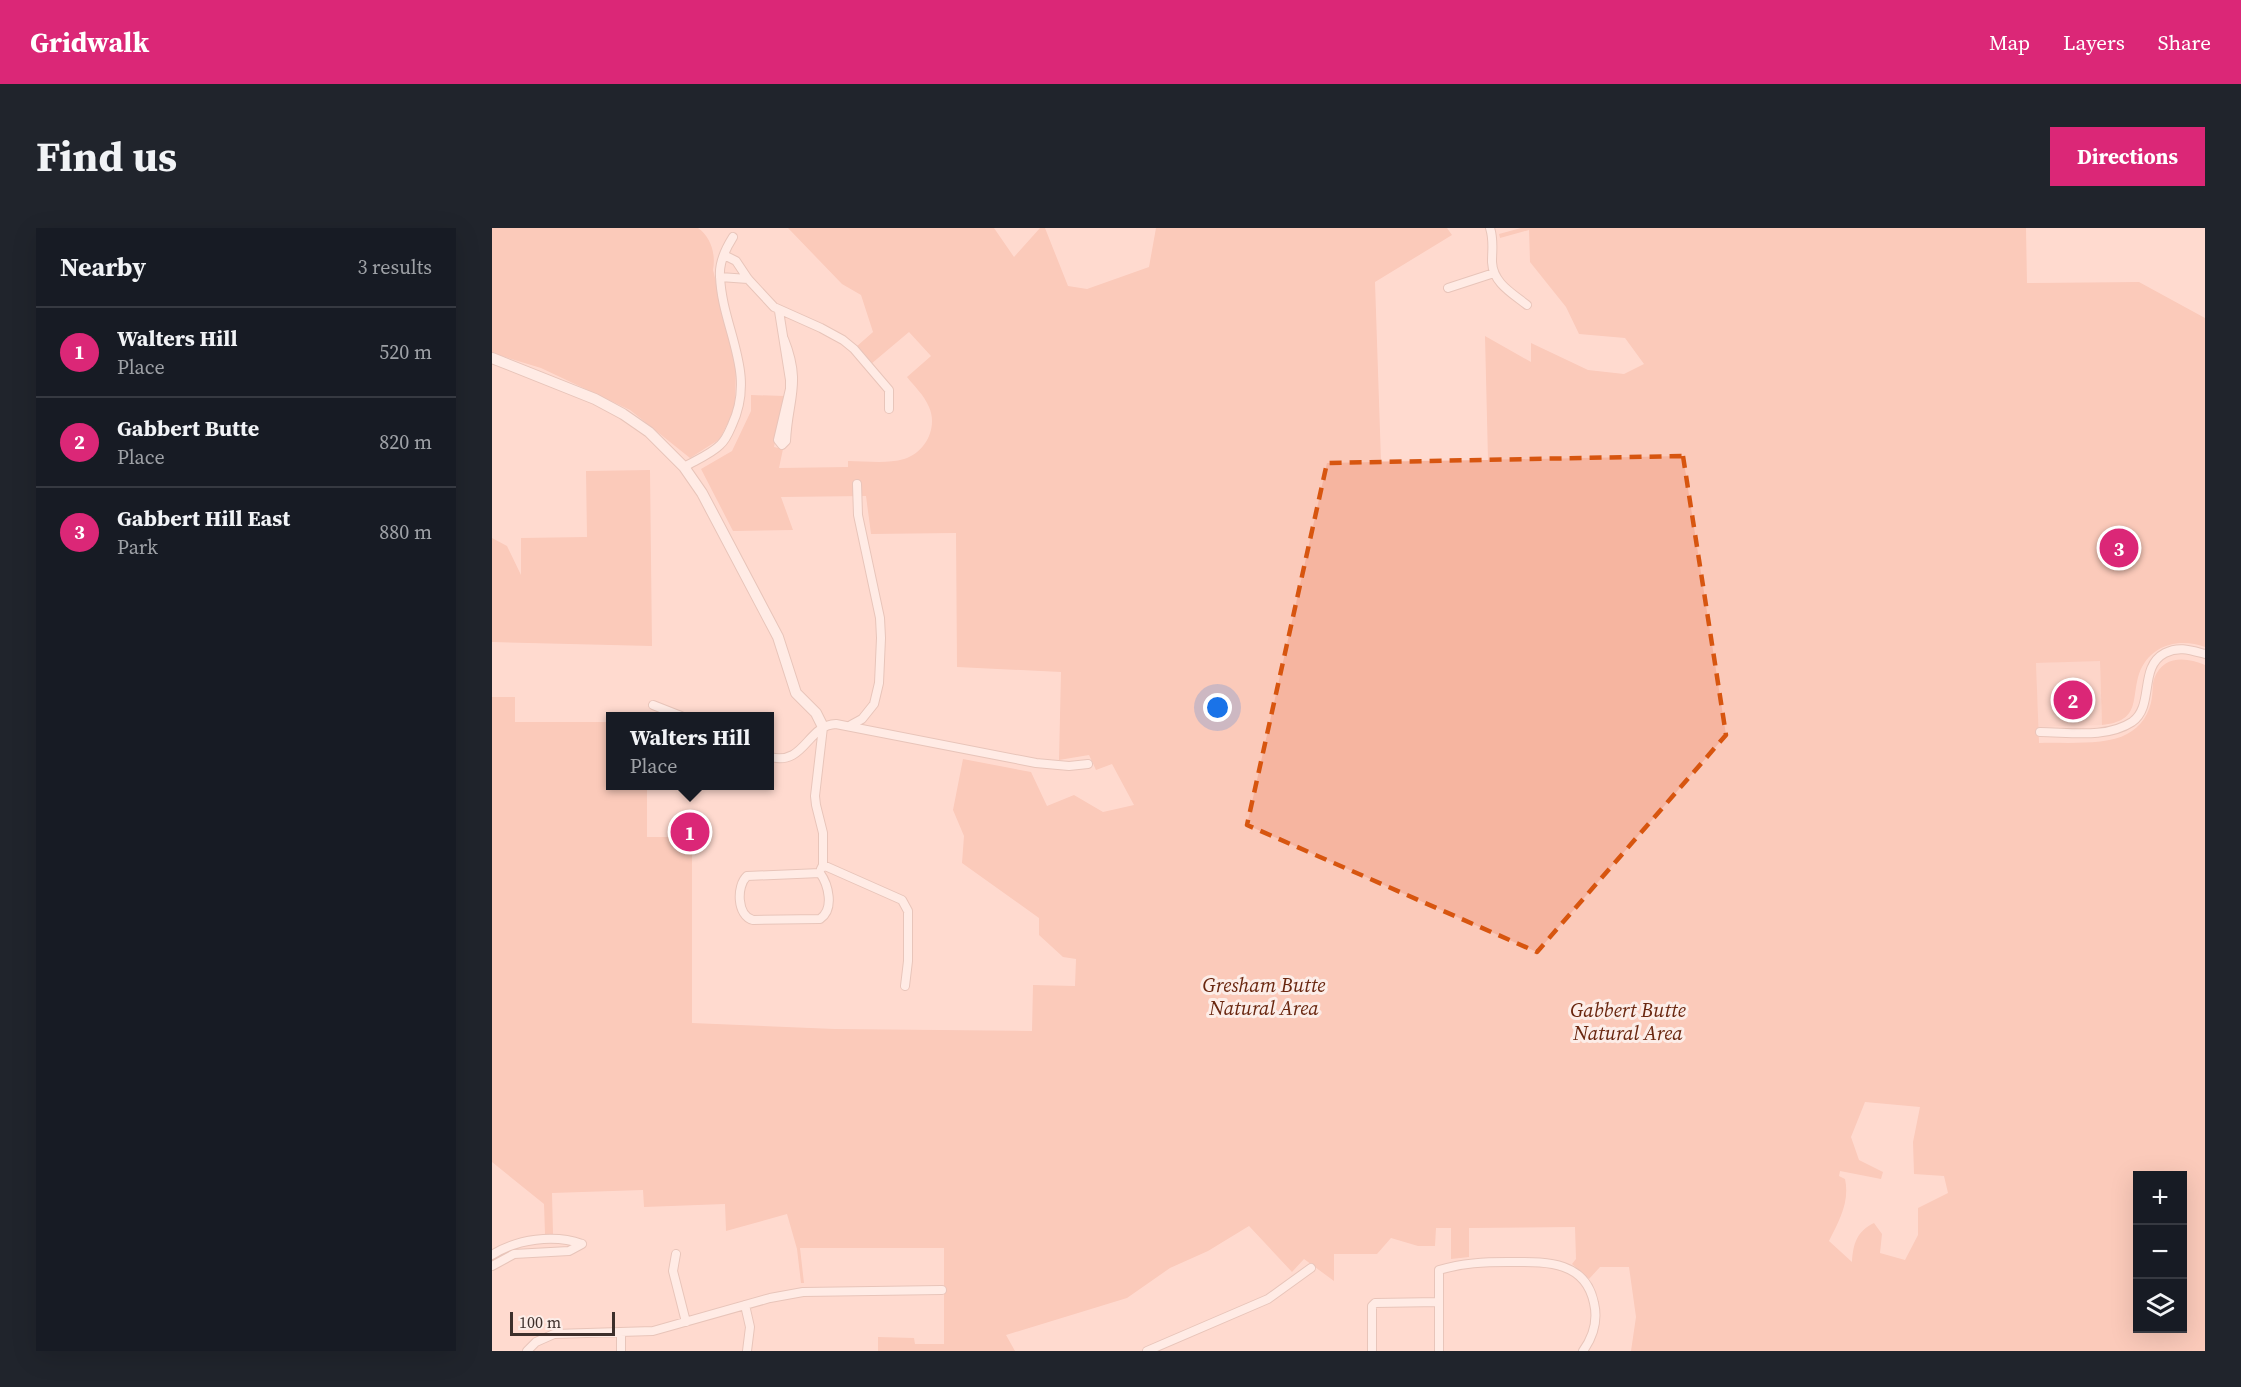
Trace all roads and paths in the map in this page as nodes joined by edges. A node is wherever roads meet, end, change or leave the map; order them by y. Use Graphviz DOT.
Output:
graph roads {
  1 [pos="1490,228"];
  2 [pos="733,237"];
  3 [pos="724,255"];
  4 [pos="1494,273"];
  5 [pos="720,277"];
  6 [pos="748,279"];
  7 [pos="1448,288"];
  8 [pos="1527,305"];
  9 [pos="779,310"];
  10 [pos="784,339"];
  11 [pos="492,358"];
  12 [pos="889,409"];
  13 [pos="684,467"];
  14 [pos="857,484"];
  15 [pos="2205,654"];
  16 [pos="653,705"];
  17 [pos="669,712"];
  18 [pos="851,725"];
  19 [pos="823,727"];
  20 [pos="2040,732"];
  21 [pos="774,758"];
  22 [pos="1088,764"];
  23 [pos="821,869"];
  24 [pos="905,986"];
  25 [pos="676,1254"];
  26 [pos="492,1255"];
  27 [pos="492,1266"];
  28 [pos="1311,1269"];
  29 [pos="942,1290"];
  30 [pos="1439,1302"];
  31 [pos="745,1305"];
  32 [pos="686,1322"];
  33 [pos="621,1332"];
  34 [pos="527,1351"];
  35 [pos="621,1351"];
  36 [pos="747,1351"];
  37 [pos="1146,1351"];
  38 [pos="1372,1351"];
  39 [pos="1439,1351"];
  40 [pos="1583,1351"];
  1 -- 4 [label="street"];
  2 -- 3 [label="street"];
  3 -- 5 [label="street"];
  3 -- 6 [label="street"];
  4 -- 7 [label="street"];
  4 -- 8 [label="street"];
  5 -- 6 [label="street"];
  5 -- 13 [label="street"];
  6 -- 9 [label="street"];
  9 -- 10 [label="street"];
  9 -- 12 [label="street"];
  10 -- 10 [label="street"];
  11 -- 13 [label="street"];
  13 -- 19 [label="street"];
  14 -- 18 [label="street"];
  15 -- 20 [label="street"];
  16 -- 17 [label="street"];
  18 -- 19 [label="street"];
  18 -- 22 [label="street"];
  19 -- 21 [label="street"];
  19 -- 23 [label="street"];
  23 -- 23 [label="street"];
  23 -- 24 [label="street"];
  25 -- 32 [label="street"];
  26 -- 27 [label="street"];
  28 -- 37 [label="street"];
  29 -- 31 [label="street"];
  30 -- 38 [label="street"];
  30 -- 39 [label="street"];
  30 -- 40 [label="street"];
  31 -- 32 [label="street"];
  31 -- 36 [label="street"];
  32 -- 33 [label="street"];
  33 -- 34 [label="street"];
  33 -- 35 [label="street"];
}
